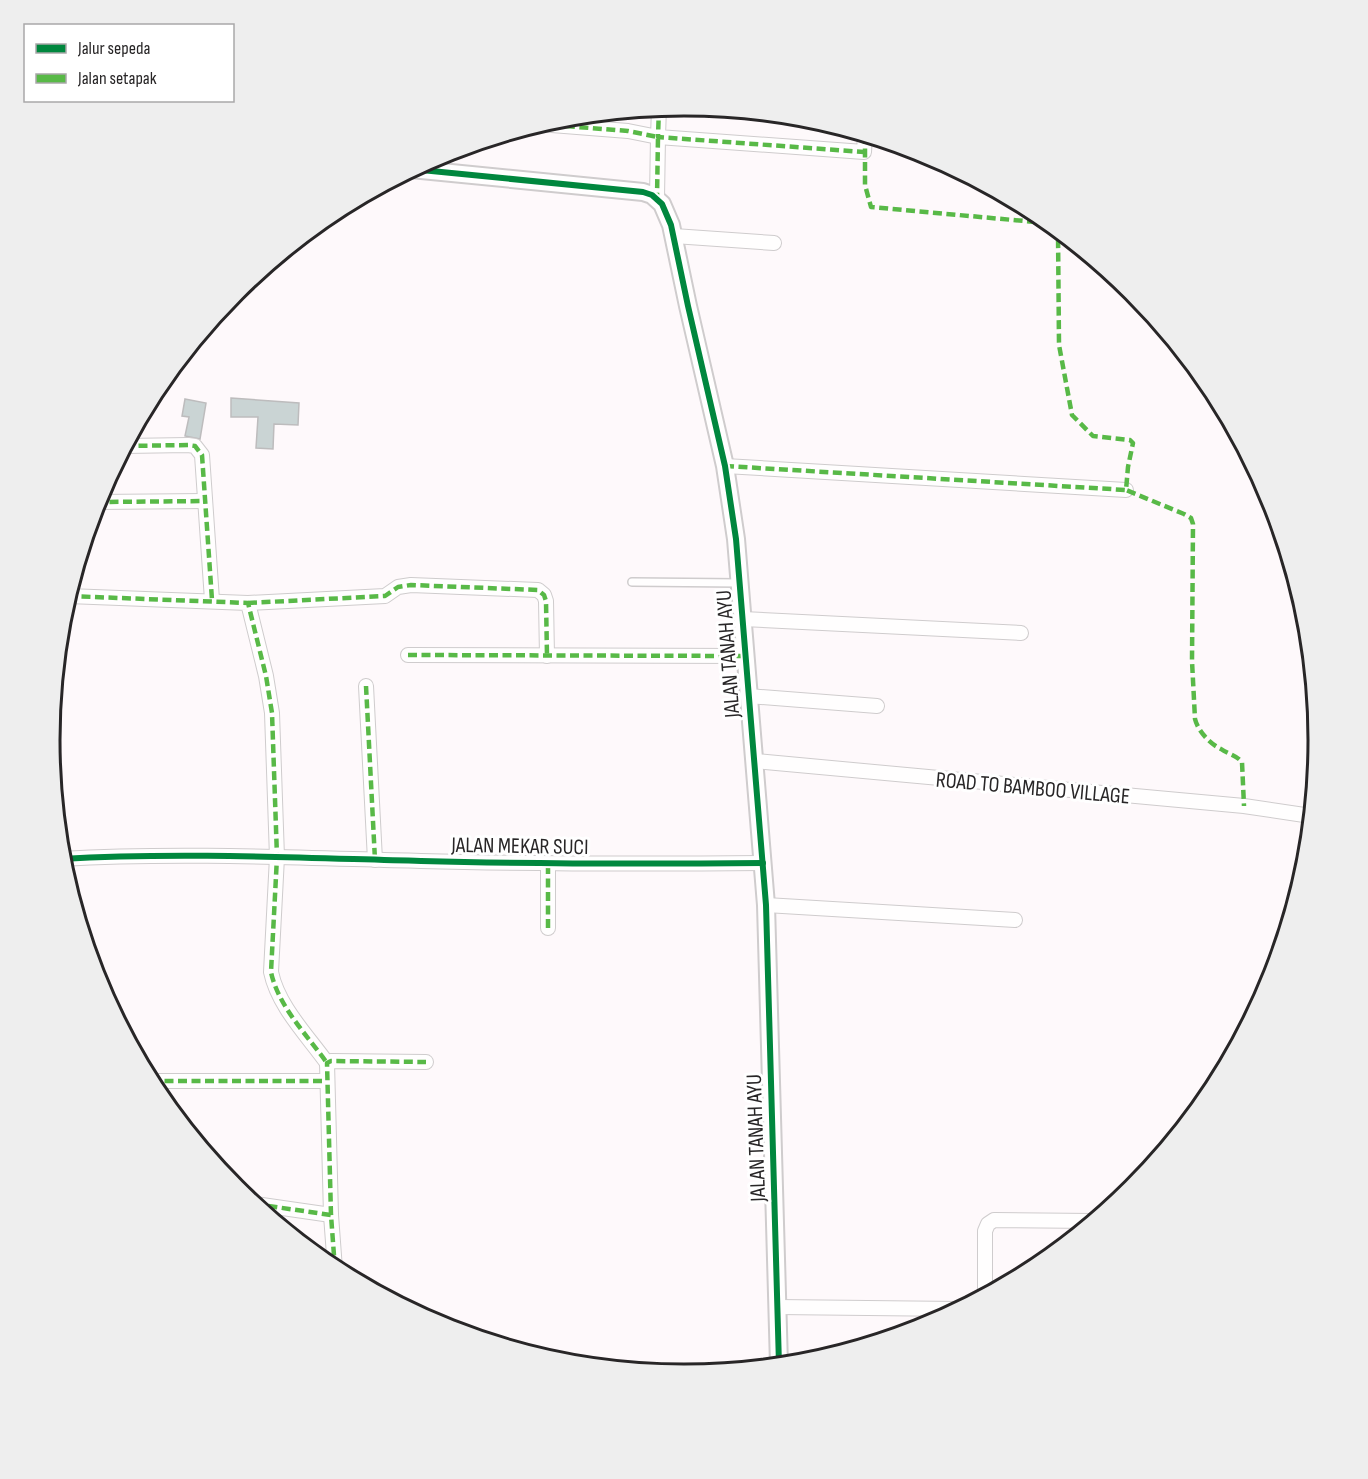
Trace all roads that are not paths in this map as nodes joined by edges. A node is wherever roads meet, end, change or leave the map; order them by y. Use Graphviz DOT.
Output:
graph roads {
  1 [pos="659,117"];
  2 [pos="569,126"];
  3 [pos="658,137"];
  4 [pos="865,143"];
  5 [pos="428,171"];
  6 [pos="657,198"];
  7 [pos="674,236"];
  8 [pos="774,243"];
  9 [pos="134,446"];
  10 [pos="725,466"];
  11 [pos="1125,490"];
  12 [pos="205,501"];
  13 [pos="107,502"];
  14 [pos="632,582"];
  15 [pos="740,583"];
  16 [pos="77,596"];
  17 [pos="212,600"];
  18 [pos="248,603"];
  19 [pos="743,619"];
  20 [pos="1021,633"];
  21 [pos="408,655"];
  22 [pos="547,656"];
  23 [pos="746,656"];
  24 [pos="366,686"];
  25 [pos="748,696"];
  26 [pos="877,706"];
  27 [pos="755,761"];
  28 [pos="1304,815"];
  29 [pos="277,857"];
  30 [pos="72,859"];
  31 [pos="375,860"];
  32 [pos="763,863"];
  33 [pos="548,865"];
  34 [pos="766,906"];
  35 [pos="1015,920"];
  36 [pos="548,928"];
  37 [pos="426,1062"];
  38 [pos="327,1063"];
  39 [pos="162,1081"];
  40 [pos="326,1081"];
  41 [pos="270,1206"];
  42 [pos="331,1215"];
  43 [pos="1081,1221"];
  44 [pos="334,1256"];
  45 [pos="985,1286"];
  46 [pos="777,1307"];
  47 [pos="939,1309"];
  48 [pos="779,1356"];
  1 -- 3 [label="street"];
  2 -- 3 [label="street"];
  3 -- 4 [label="street"];
  3 -- 6 [label="street"];
  5 -- 6 [label="street"];
  6 -- 7 [label="street, JALAN TANAH AYU"];
  7 -- 8 [label="street"];
  7 -- 10 [label="street, JALAN TANAH AYU"];
  9 -- 12 [label="street"];
  10 -- 11 [label="street"];
  10 -- 15 [label="street, JALAN TANAH AYU"];
  12 -- 13 [label="street"];
  12 -- 17 [label="street"];
  14 -- 15 [label="lane"];
  15 -- 19 [label="street, JALAN TANAH AYU"];
  16 -- 17 [label="street"];
  17 -- 18 [label="street"];
  18 -- 22 [label="street"];
  18 -- 29 [label="street"];
  19 -- 20 [label="street"];
  19 -- 23 [label="street, JALAN TANAH AYU"];
  21 -- 22 [label="street"];
  22 -- 23 [label="street"];
  23 -- 25 [label="street, JALAN TANAH AYU"];
  24 -- 31 [label="street"];
  25 -- 26 [label="street"];
  25 -- 27 [label="street, JALAN TANAH AYU"];
  27 -- 28 [label="street, ROAD TO BAMBOO VILLAGE"];
  27 -- 32 [label="street, JALAN TANAH AYU"];
  29 -- 30 [label="street, JALAN MEKAR SUCI"];
  29 -- 31 [label="street, JALAN MEKAR SUCI"];
  29 -- 38 [label="street"];
  31 -- 33 [label="street, JALAN MEKAR SUCI"];
  32 -- 33 [label="street, JALAN MEKAR SUCI"];
  32 -- 34 [label="street, JALAN TANAH AYU"];
  33 -- 36 [label="street"];
  34 -- 35 [label="street"];
  34 -- 46 [label="street, JALAN TANAH AYU"];
  37 -- 38 [label="street"];
  38 -- 40 [label="street"];
  39 -- 40 [label="street"];
  40 -- 42 [label="street"];
  41 -- 42 [label="street"];
  42 -- 44 [label="street"];
  43 -- 45 [label="street"];
  46 -- 47 [label="street"];
  46 -- 48 [label="street, JALAN TANAH AYU"];
}
